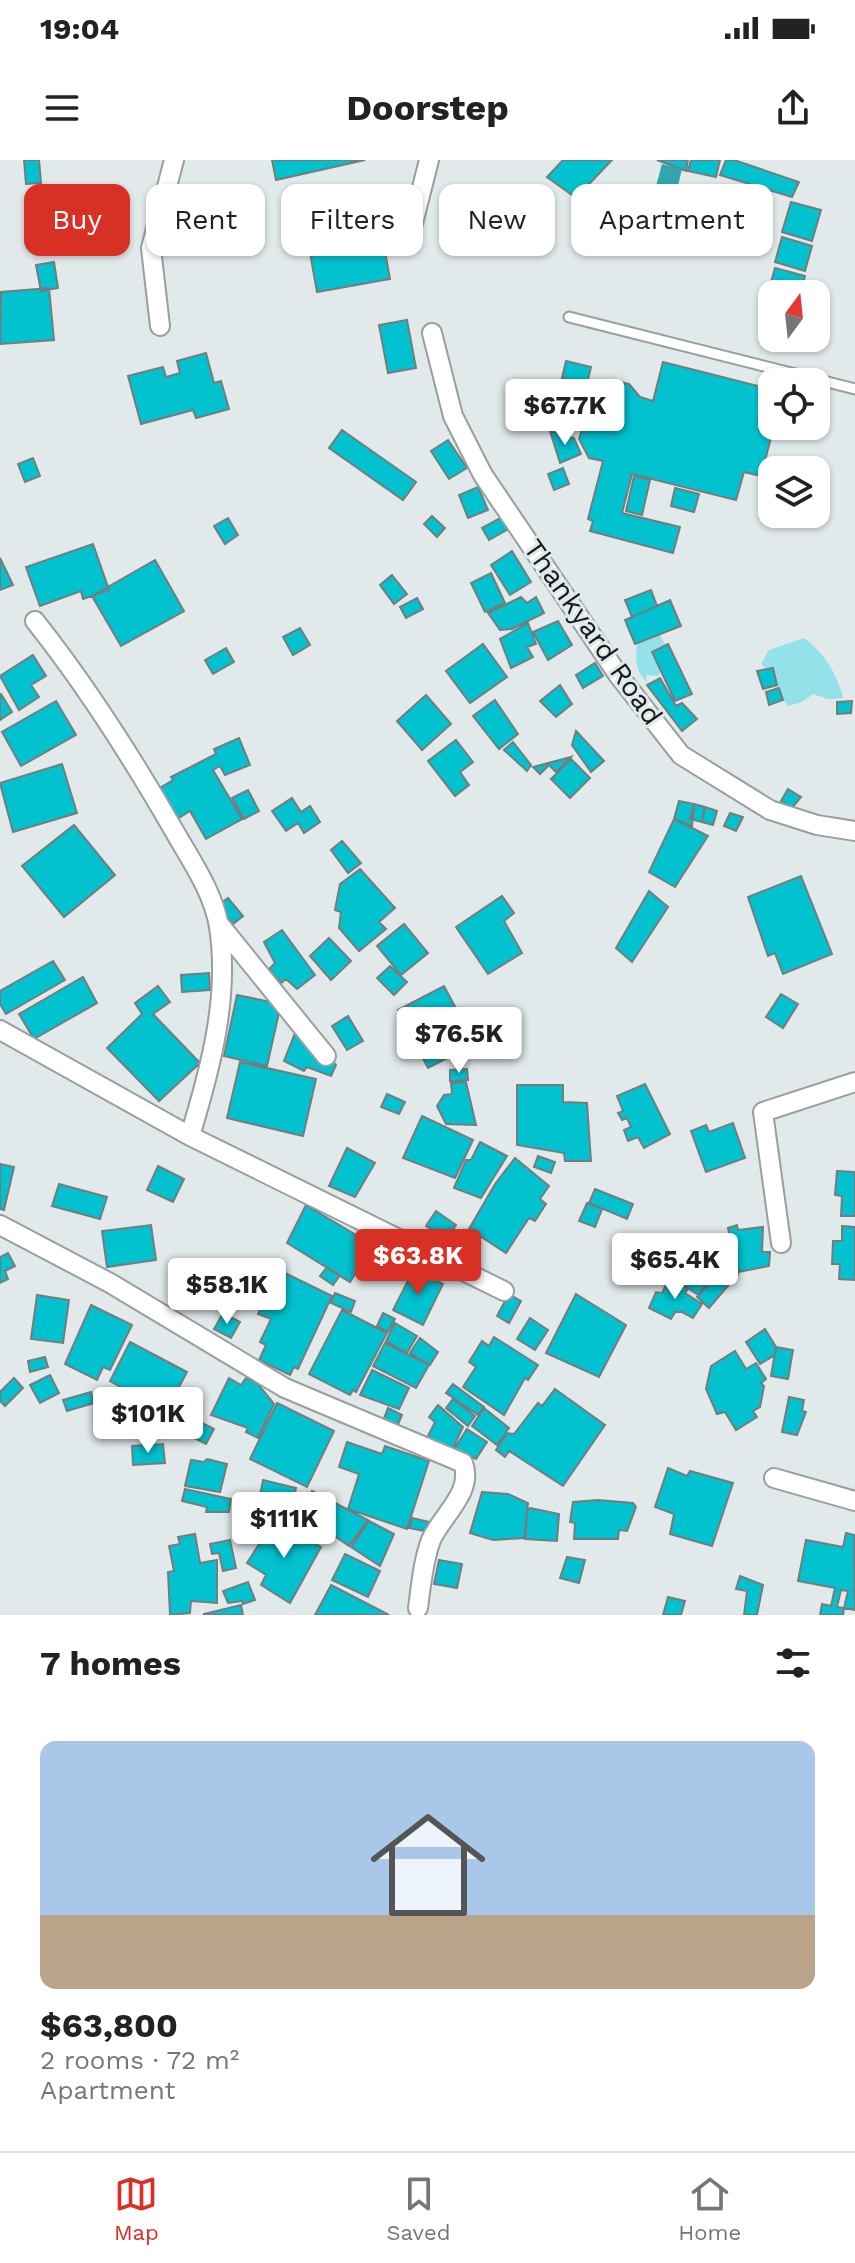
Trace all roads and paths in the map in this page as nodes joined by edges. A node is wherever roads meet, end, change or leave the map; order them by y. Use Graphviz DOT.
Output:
graph roads {
  1 [pos="174,160"];
  2 [pos="429,160"];
  3 [pos="423,184"];
  4 [pos="569,317"];
  5 [pos="160,326"];
  6 [pos="432,333"];
  7 [pos="855,389"];
  8 [pos="35,621"];
  9 [pos="855,831"];
  10 [pos="219,923"];
  11 [pos="5,1032"];
  12 [pos="0,1053"];
  13 [pos="326,1056"];
  14 [pos="855,1082"];
  15 [pos="190,1136"];
  16 [pos="0,1225"];
  17 [pos="781,1243"];
  18 [pos="504,1291"];
  19 [pos="774,1478"];
  20 [pos="855,1501"];
  21 [pos="418,1608"];
  1 -- 5 [label="street"];
  2 -- 3 [label="street"];
  4 -- 7 [label="lane"];
  6 -- 9 [label="street, Thankyard Road"];
  8 -- 10 [label="street"];
  10 -- 13 [label="street"];
  10 -- 15 [label="street"];
  11 -- 12 [label="street"];
  11 -- 15 [label="street"];
  14 -- 17 [label="street"];
  15 -- 18 [label="street"];
  16 -- 21 [label="street"];
  19 -- 20 [label="street"];
}
